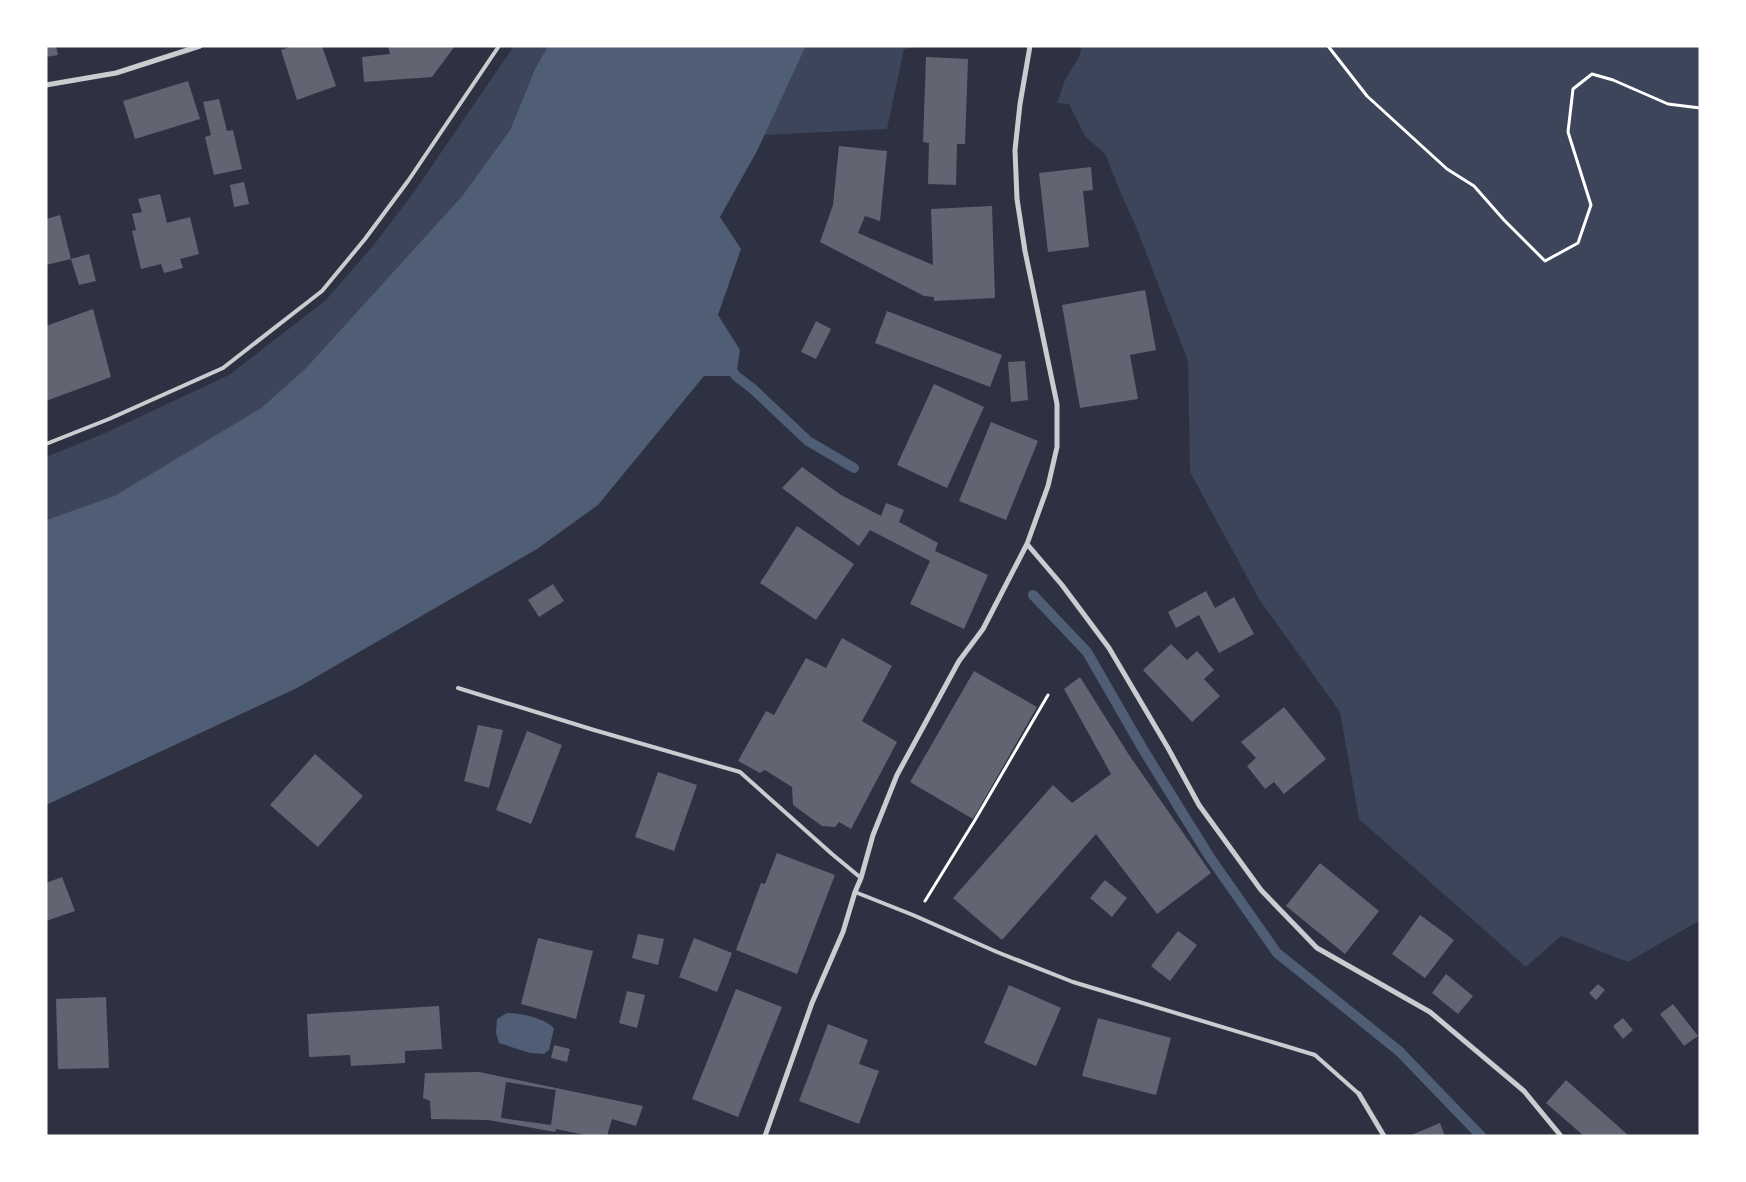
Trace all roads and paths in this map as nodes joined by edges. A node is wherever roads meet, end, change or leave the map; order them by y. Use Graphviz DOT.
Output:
graph roads {
  1 [pos="200,46"];
  2 [pos="499,46"];
  3 [pos="1030,46"];
  4 [pos="1328,46"];
  5 [pos="46,85"];
  6 [pos="1700,108"];
  7 [pos="46,444"];
  8 [pos="1027,544"];
  9 [pos="458,688"];
  10 [pos="1048,695"];
  11 [pos="861,878"];
  12 [pos="855,892"];
  13 [pos="914,915"];
  14 [pos="1359,1094"];
  15 [pos="765,1136"];
  16 [pos="1384,1136"];
  17 [pos="1561,1136"];
  1 -- 5 [label="street"];
  2 -- 7 [label="lane"];
  3 -- 8 [label="street"];
  4 -- 6 [label="path"];
  8 -- 11 [label="street"];
  8 -- 17 [label="street"];
  9 -- 11 [label="lane"];
  10 -- 13 [label="path"];
  11 -- 12 [label="street"];
  12 -- 13 [label="lane"];
  12 -- 15 [label="street"];
  13 -- 14 [label="lane"];
  14 -- 16 [label="street"];
}
